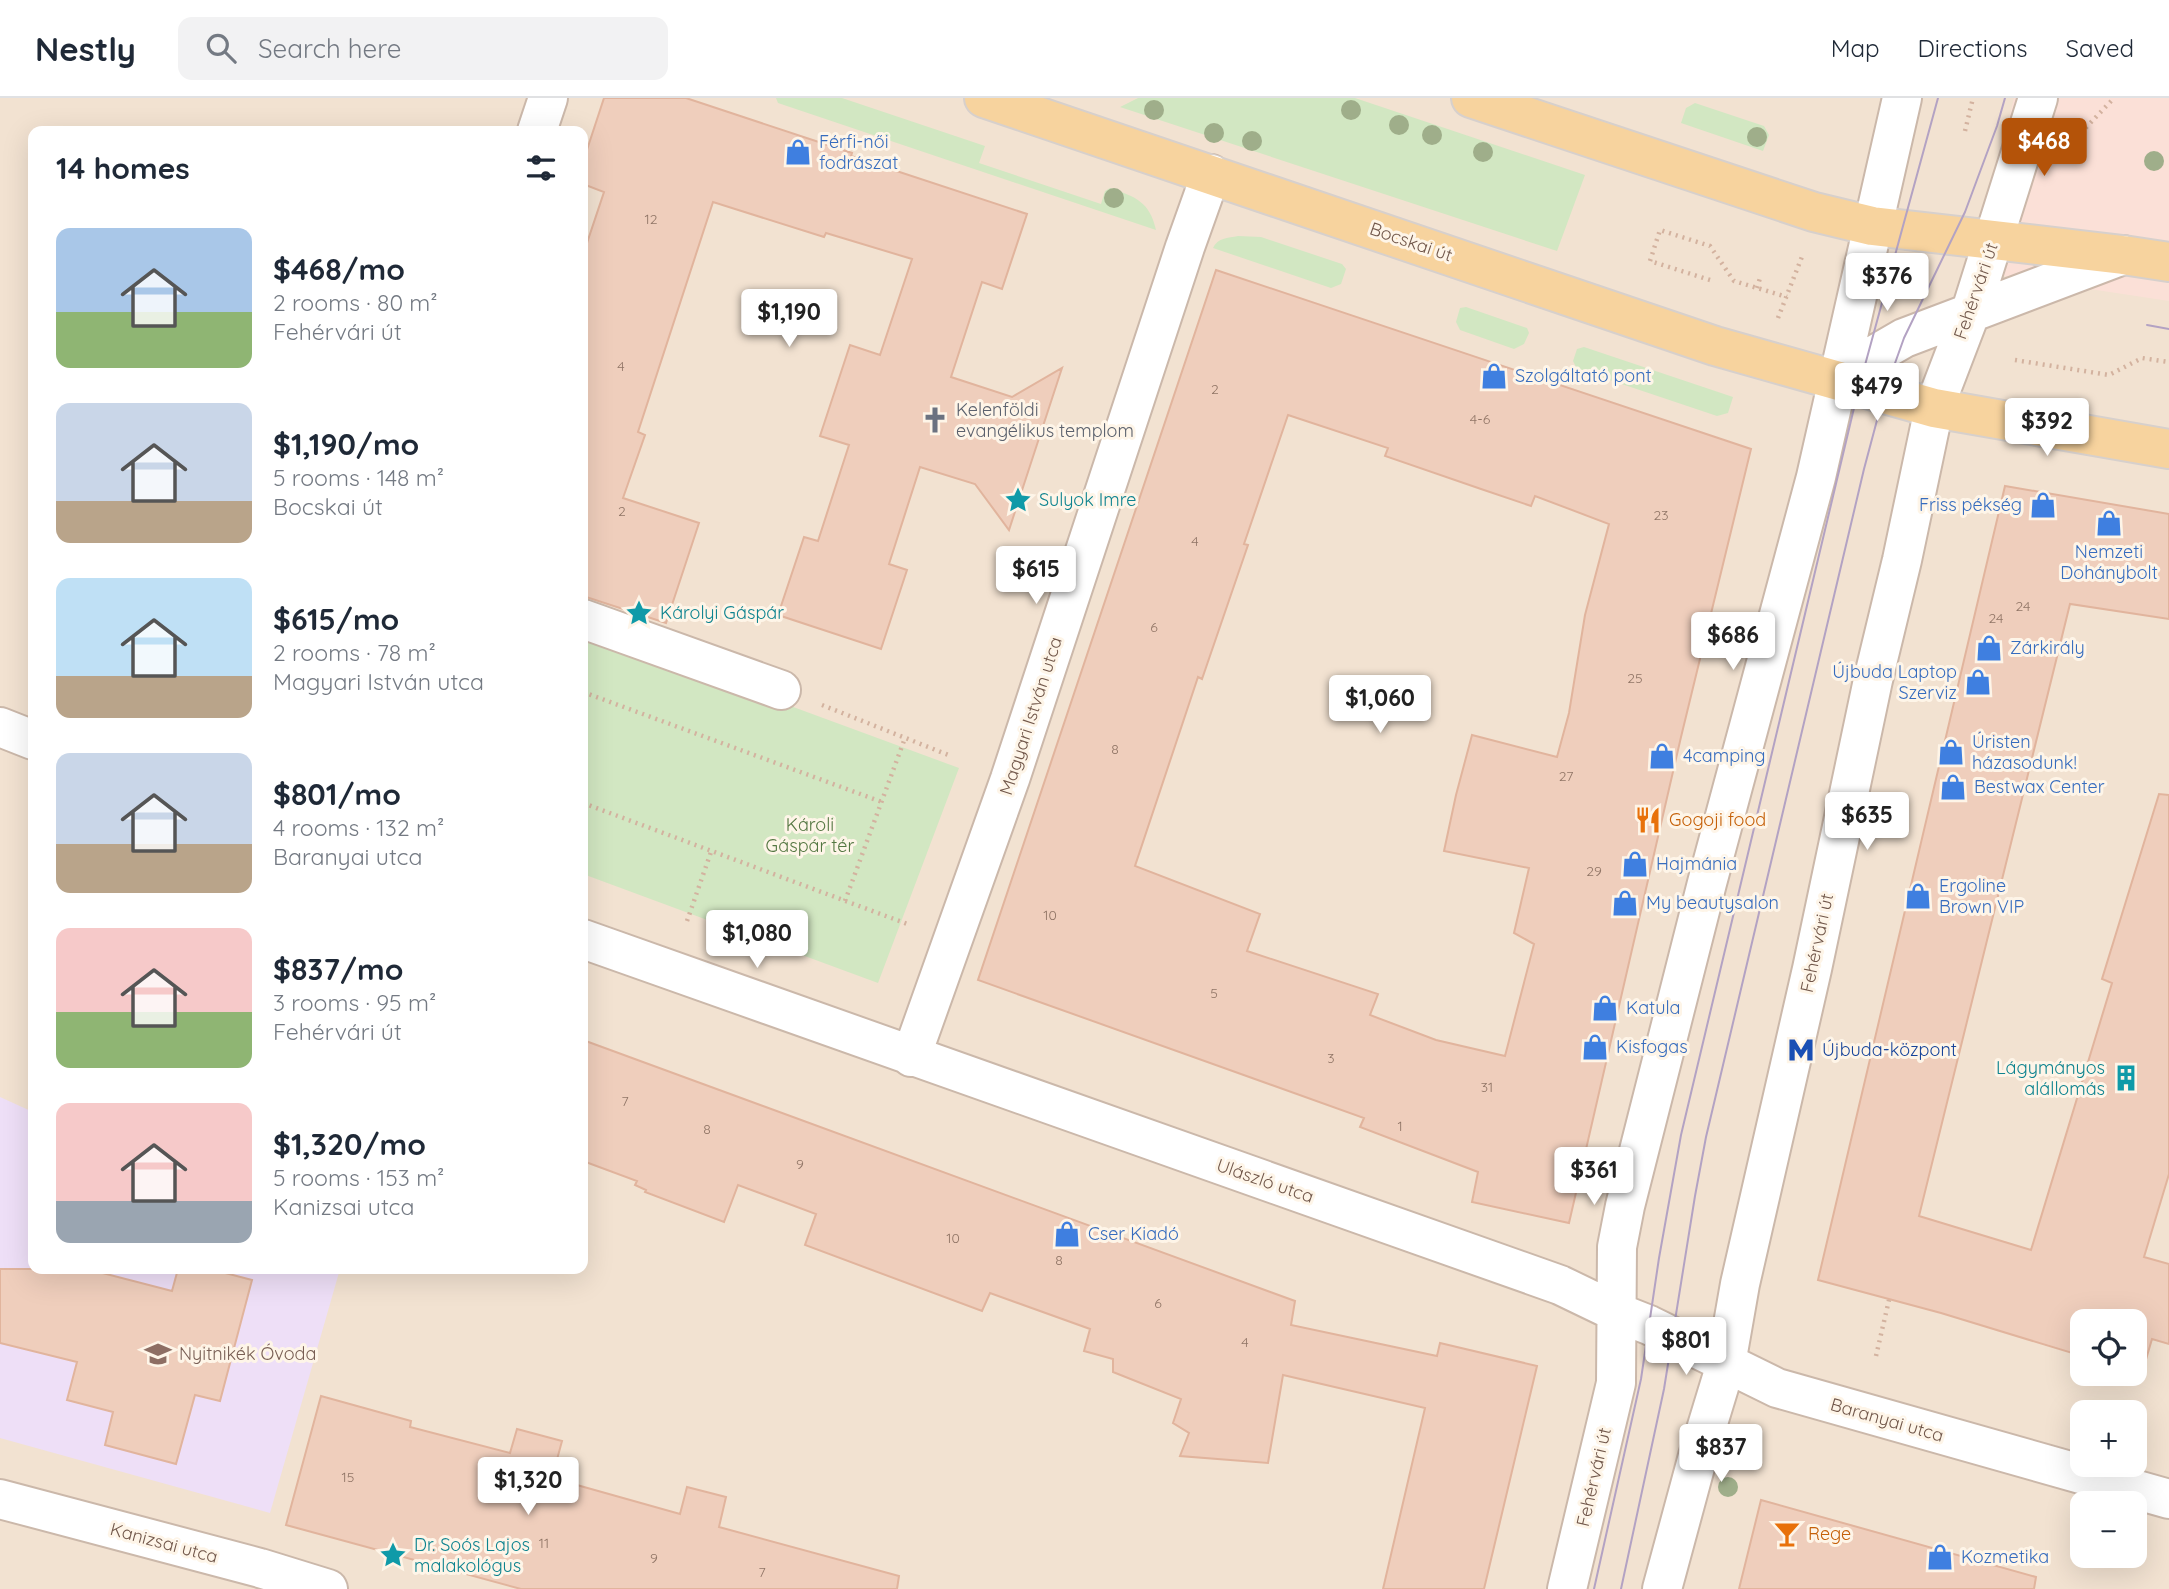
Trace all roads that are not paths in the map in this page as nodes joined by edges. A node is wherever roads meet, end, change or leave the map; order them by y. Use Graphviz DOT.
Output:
graph roads {
  1 [pos="548,98"];
  2 [pos="985,98"];
  3 [pos="1471,98"];
  4 [pos="1902,98"];
  5 [pos="2012,98"];
  6 [pos="2038,98"];
  7 [pos="539,126"];
  8 [pos="1212,174"];
  9 [pos="1872,226"];
  10 [pos="1994,240"];
  11 [pos="2123,255"];
  12 [pos="2169,262"];
  13 [pos="1970,314"];
  14 [pos="1839,380"];
  15 [pos="1934,408"];
  16 [pos="2169,449"];
  17 [pos="588,621"];
  18 [pos="781,690"];
  19 [pos="0,727"];
  20 [pos="28,738"];
  21 [pos="588,941"];
  22 [pos="911,1056"];
  23 [pos="1616,1312"];
  24 [pos="1726,1364"];
  25 [pos="0,1499"];
  26 [pos="2169,1499"];
  27 [pos="328,1589"];
  28 [pos="1567,1589"];
  29 [pos="1662,1589"];
  1 -- 7 [label="street"];
  2 -- 8 [label="main road, Bocskai út"];
  3 -- 9 [label="main road"];
  4 -- 9 [label="street, Fehérvári út"];
  5 -- 10 [label="street"];
  6 -- 10 [label="street, Fehérvári út"];
  8 -- 14 [label="main road, Bocskai út"];
  8 -- 22 [label="street, Magyari István utca"];
  9 -- 10 [label="main road"];
  9 -- 14 [label="street, Fehérvári út"];
  10 -- 11 [label="main road"];
  10 -- 13 [label="street, Fehérvári út"];
  11 -- 12 [label="main road"];
  11 -- 13 [label="street"];
  13 -- 14 [label="street"];
  13 -- 15 [label="street, Fehérvári út"];
  14 -- 15 [label="main road, Bocskai út"];
  14 -- 23 [label="street, Fehérvári út"];
  15 -- 16 [label="main road, Bocskai út"];
  15 -- 24 [label="street, Fehérvári út"];
  17 -- 18 [label="street"];
  19 -- 20 [label="street"];
  21 -- 22 [label="street"];
  22 -- 23 [label="street, Ulászló utca"];
  23 -- 24 [label="street, Baranyai utca"];
  23 -- 28 [label="street, Fehérvári út"];
  24 -- 26 [label="street, Baranyai utca"];
  24 -- 29 [label="street, Fehérvári út"];
  25 -- 27 [label="street, Kanizsai utca"];
}
